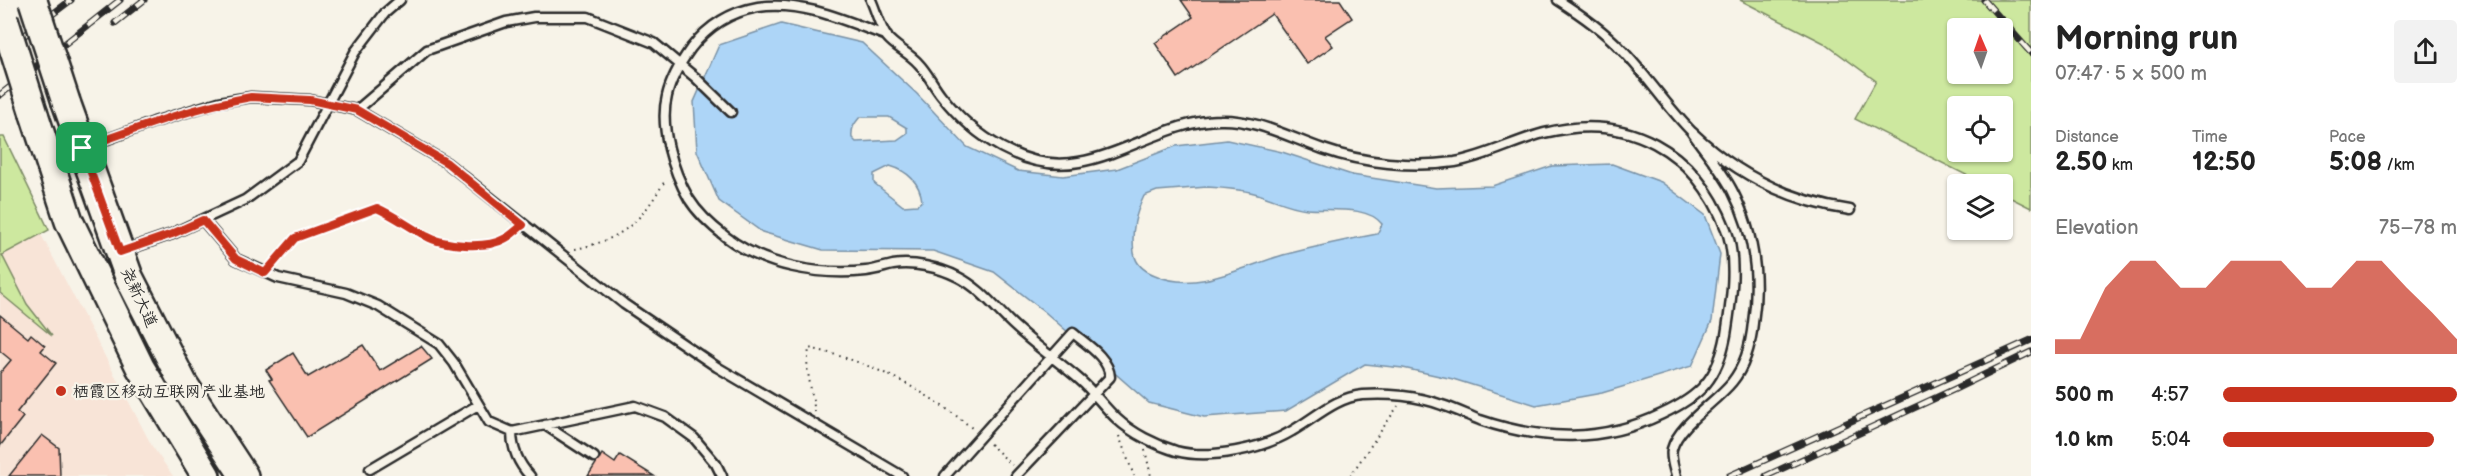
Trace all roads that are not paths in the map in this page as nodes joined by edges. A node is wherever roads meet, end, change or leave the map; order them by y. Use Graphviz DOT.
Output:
graph roads {
  1 [pos="33,0"];
  2 [pos="400,0"];
  3 [pos="871,0"];
  4 [pos="1558,0"];
  5 [pos="2,13"];
  6 [pos="887,36"];
  7 [pos="680,64"];
  8 [pos="326,104"];
  9 [pos="357,110"];
  10 [pos="732,112"];
  11 [pos="1691,130"];
  12 [pos="82,148"];
  13 [pos="1850,210"];
  14 [pos="203,220"];
  15 [pos="120,252"];
  16 [pos="1052,357"];
  17 [pos="1095,393"];
  18 [pos="478,405"];
  19 [pos="545,425"];
  20 [pos="512,432"];
  21 [pos="594,457"];
  22 [pos="370,469"];
  23 [pos="1018,474"];
  24 [pos="206,476"];
  25 [pos="244,476"];
  26 [pos="530,476"];
  27 [pos="722,476"];
  28 [pos="902,476"];
  29 [pos="945,476"];
  30 [pos="1676,476"];
  1 -- 12 [label="main road, 尧新大道, bridge"];
  2 -- 8 [label="lane"];
  3 -- 6 [label="lane"];
  4 -- 11 [label="lane"];
  5 -- 24 [label="main road, 尧新大道, bridge"];
  6 -- 7 [label="lane"];
  6 -- 17 [label="lane"];
  7 -- 9 [label="lane"];
  7 -- 10 [label="lane"];
  7 -- 16 [label="lane"];
  8 -- 9 [label="lane"];
  8 -- 12 [label="lane"];
  8 -- 14 [label="lane"];
  9 -- 28 [label="lane"];
  11 -- 13 [label="lane"];
  11 -- 30 [label="lane"];
  12 -- 15 [label="main road, 尧新大道"];
  14 -- 15 [label="lane"];
  14 -- 18 [label="lane"];
  15 -- 25 [label="main road, 尧新大道"];
  16 -- 17 [label="lane"];
  16 -- 17 [label="lane"];
  16 -- 29 [label="lane"];
  17 -- 23 [label="lane"];
  18 -- 20 [label="lane"];
  18 -- 22 [label="lane"];
  19 -- 20 [label="lane"];
  19 -- 21 [label="lane"];
  19 -- 27 [label="lane"];
  20 -- 26 [label="lane"];
}
